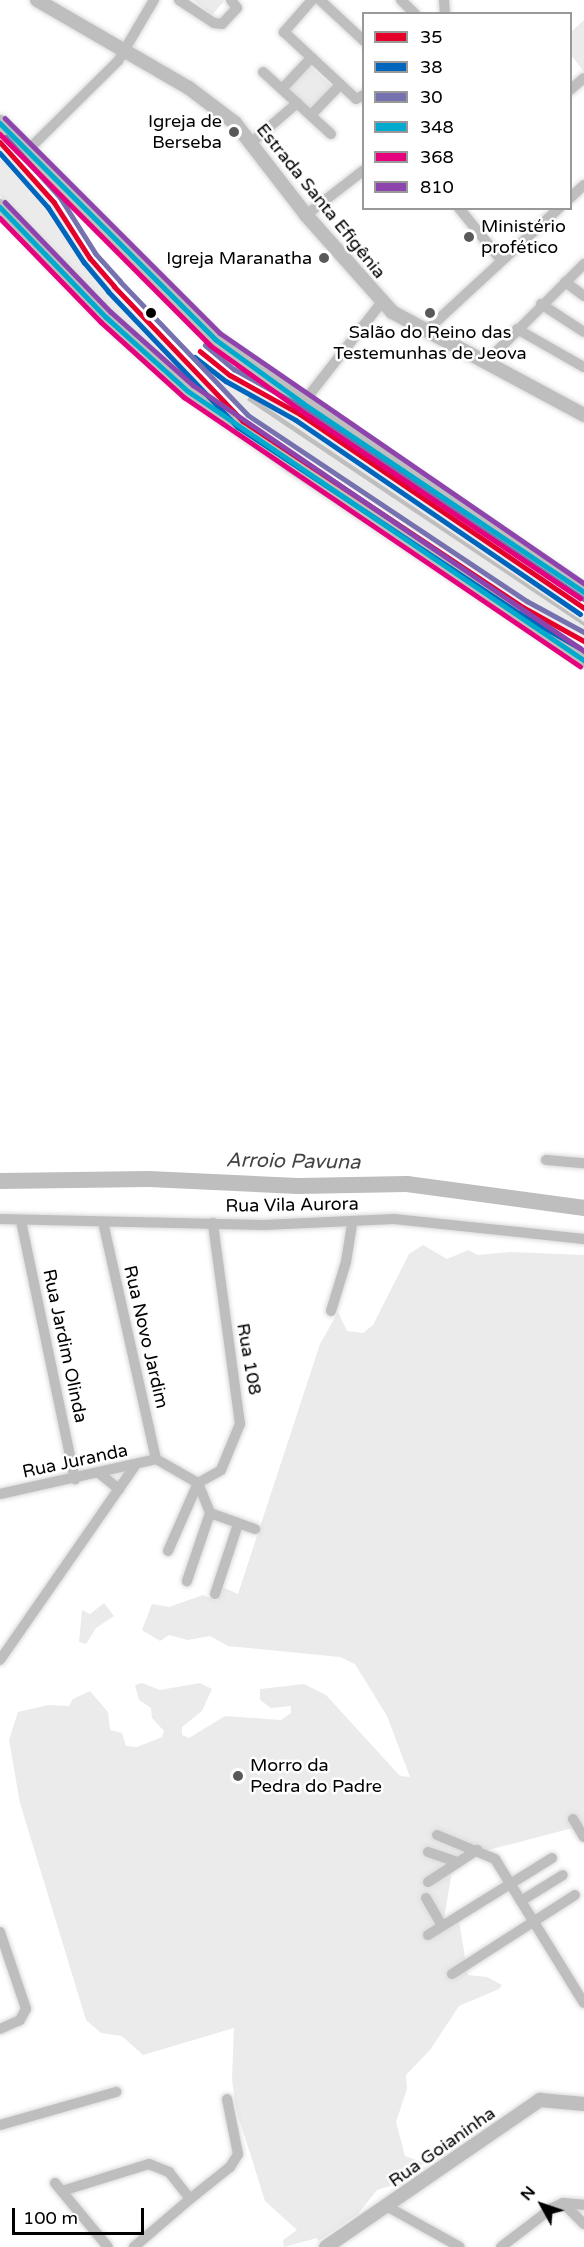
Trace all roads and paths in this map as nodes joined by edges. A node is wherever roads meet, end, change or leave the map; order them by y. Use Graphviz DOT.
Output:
graph roads {
  1 [pos="37,0"];
  2 [pos="154,0"];
  3 [pos="179,0"];
  4 [pos="312,0"];
  5 [pos="320,0"];
  6 [pos="401,0"];
  7 [pos="234,4"];
  8 [pos="413,12"];
  9 [pos="362,40"];
  10 [pos="123,51"];
  11 [pos="311,58"];
  12 [pos="263,72"];
  13 [pos="584,78"];
  14 [pos="340,85"];
  15 [pos="572,88"];
  16 [pos="282,89"];
  17 [pos="362,96"];
  18 [pos="297,103"];
  19 [pos="311,116"];
  20 [pos="0,123"];
  21 [pos="331,134"];
  22 [pos="251,143"];
  23 [pos="27,151"];
  24 [pos="362,171"];
  25 [pos="584,185"];
  26 [pos="572,196"];
  27 [pos="0,207"];
  28 [pos="461,210"];
  29 [pos="557,210"];
  30 [pos="306,215"];
  31 [pos="501,260"];
  32 [pos="584,264"];
  33 [pos="565,282"];
  34 [pos="584,296"];
  35 [pos="381,303"];
  36 [pos="542,304"];
  37 [pos="517,329"];
  38 [pos="427,330"];
  39 [pos="584,332"];
  40 [pos="486,362"];
  41 [pos="584,367"];
  42 [pos="303,403"];
  43 [pos="584,415"];
  44 [pos="584,592"];
  45 [pos="583,659"];
  46 [pos="546,1160"];
  47 [pos="584,1163"];
  48 [pos="0,1219"];
  49 [pos="21,1221"];
  50 [pos="103,1222"];
  51 [pos="213,1223"];
  52 [pos="352,1224"];
  53 [pos="584,1239"];
  54 [pos="331,1311"];
  55 [pos="156,1459"];
  56 [pos="135,1466"];
  57 [pos="99,1473"];
  58 [pos="75,1479"];
  59 [pos="198,1483"];
  60 [pos="119,1489"];
  61 [pos="0,1494"];
  62 [pos="210,1513"];
  63 [pos="238,1524"];
  64 [pos="255,1529"];
  65 [pos="168,1551"];
  66 [pos="187,1581"];
  67 [pos="215,1594"];
  68 [pos="0,1660"];
  69 [pos="573,1819"];
  70 [pos="437,1835"];
  71 [pos="584,1837"];
  72 [pos="477,1850"];
  73 [pos="429,1852"];
  74 [pos="552,1858"];
  75 [pos="457,1862"];
  76 [pos="562,1875"];
  77 [pos="428,1882"];
  78 [pos="510,1884"];
  79 [pos="575,1895"];
  80 [pos="426,1898"];
  81 [pos="521,1901"];
  82 [pos="534,1921"];
  83 [pos="442,1926"];
  84 [pos="0,1932"];
  85 [pos="428,1935"];
  86 [pos="452,1974"];
  87 [pos="584,2003"];
  88 [pos="0,2029"];
  89 [pos="116,2092"];
  90 [pos="227,2099"];
  91 [pos="584,2104"];
  92 [pos="0,2125"];
  93 [pos="190,2199"];
  94 [pos="563,2203"];
  95 [pos="584,2205"];
  96 [pos="388,2207"];
  97 [pos="584,2224"];
  98 [pos="108,2247"];
  99 [pos="134,2247"];
  100 [pos="326,2247"];
  101 [pos="460,2247"];
  102 [pos="501,2247"];
  1 -- 10 [label="street, Estrada Santa Efigênia"];
  2 -- 10 [label="street"];
  3 -- 7 [label="street"];
  4 -- 11 [label="street"];
  5 -- 9 [label="street"];
  6 -- 8 [label="street"];
  10 -- 22 [label="street, Estrada Santa Efigênia"];
  10 -- 23 [label="street"];
  11 -- 14 [label="street"];
  11 -- 16 [label="street"];
  12 -- 16 [label="street"];
  13 -- 15 [label="street"];
  14 -- 17 [label="street"];
  14 -- 19 [label="street"];
  16 -- 18 [label="street"];
  18 -- 19 [label="street"];
  18 -- 22 [label="street"];
  19 -- 21 [label="street"];
  20 -- 23 [label="main road"];
  22 -- 30 [label="street, Estrada Santa Efigênia"];
  23 -- 42 [label="main road"];
  24 -- 30 [label="street"];
  25 -- 26 [label="street"];
  27 -- 45 [label="main road"];
  28 -- 31 [label="street"];
  29 -- 31 [label="street"];
  30 -- 35 [label="street, Estrada Santa Efigênia"];
  31 -- 38 [label="street"];
  32 -- 33 [label="street"];
  33 -- 34 [label="street"];
  33 -- 36 [label="street"];
  35 -- 38 [label="street, Estrada Santa Efigênia"];
  35 -- 42 [label="street"];
  36 -- 37 [label="street"];
  36 -- 39 [label="street"];
  37 -- 40 [label="street"];
  37 -- 41 [label="street"];
  38 -- 40 [label="street, Estrada Santa Efigênia"];
  40 -- 43 [label="street, Estrada Santa Efigênia"];
  42 -- 44 [label="main road"];
  46 -- 47 [label="street"];
  48 -- 49 [label="street, Rua Vila Aurora"];
  49 -- 50 [label="street, Rua Vila Aurora"];
  49 -- 58 [label="street, Rua Jardim Olinda"];
  50 -- 51 [label="street, Rua Vila Aurora"];
  50 -- 55 [label="street, Rua Novo Jardim"];
  51 -- 52 [label="street, Rua Vila Aurora"];
  51 -- 59 [label="street, Rua 108"];
  52 -- 53 [label="street, Rua Vila Aurora"];
  52 -- 54 [label="street"];
  55 -- 56 [label="street, Rua Juranda"];
  55 -- 59 [label="street"];
  56 -- 57 [label="street, Rua Juranda"];
  56 -- 60 [label="street"];
  57 -- 58 [label="street, Rua Juranda"];
  57 -- 60 [label="street"];
  58 -- 61 [label="street, Rua Juranda"];
  59 -- 62 [label="street"];
  59 -- 65 [label="street"];
  60 -- 68 [label="street"];
  62 -- 63 [label="street"];
  62 -- 66 [label="street"];
  63 -- 64 [label="street"];
  63 -- 67 [label="street"];
  69 -- 71 [label="street"];
  70 -- 72 [label="street"];
  72 -- 75 [label="street"];
  72 -- 78 [label="street"];
  73 -- 75 [label="street"];
  74 -- 78 [label="street"];
  75 -- 77 [label="street"];
  76 -- 81 [label="street"];
  78 -- 81 [label="street"];
  78 -- 83 [label="street"];
  79 -- 82 [label="street"];
  80 -- 83 [label="street"];
  81 -- 82 [label="street"];
  82 -- 86 [label="street"];
  82 -- 87 [label="street"];
  83 -- 85 [label="street"];
  84 -- 88 [label="street"];
  89 -- 92 [label="street"];
  90 -- 93 [label="street"];
  91 -- 96 [label="street, Rua Goianinha"];
  93 -- 98 [label="street"];
  93 -- 99 [label="street"];
  94 -- 95 [label="street"];
  94 -- 97 [label="street"];
  94 -- 102 [label="street"];
  96 -- 100 [label="street, Rua Goianinha"];
  96 -- 101 [label="street"];
}
